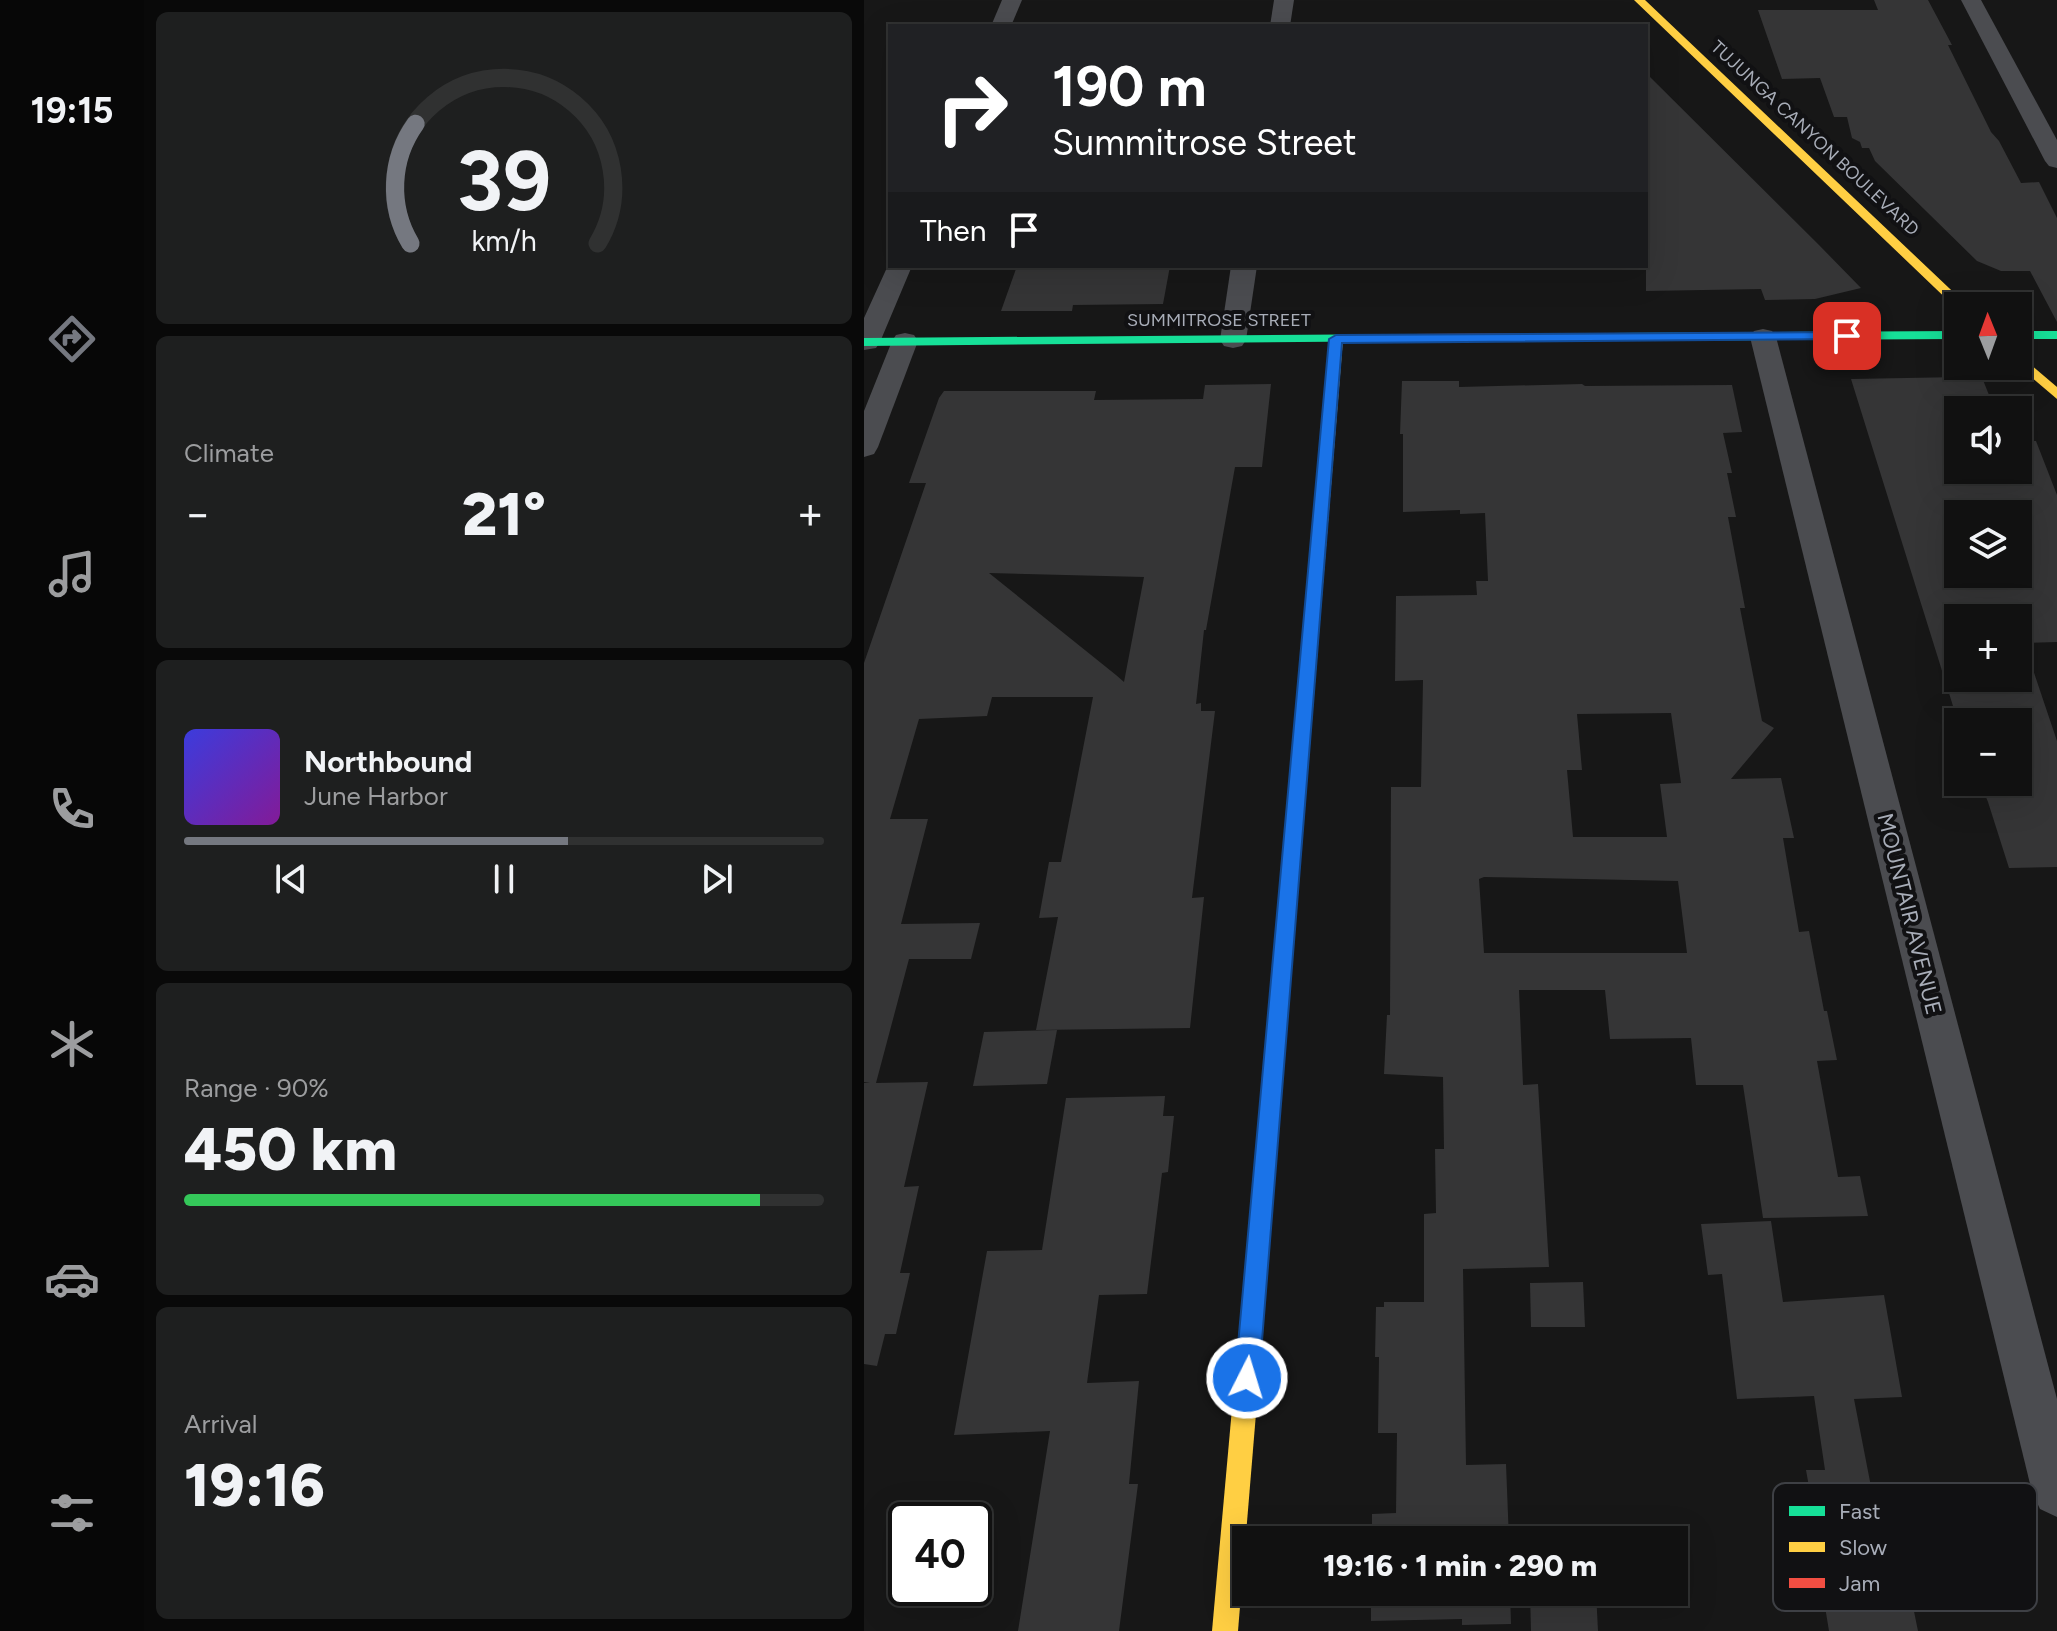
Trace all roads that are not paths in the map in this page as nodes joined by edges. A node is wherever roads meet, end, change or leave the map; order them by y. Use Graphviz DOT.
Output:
graph roads {
  1 [pos="1012,0"];
  2 [pos="1284,0"];
  3 [pos="1639,0"];
  4 [pos="1971,0"];
  5 [pos="1002,24"];
  6 [pos="1280,24"];
  7 [pos="2057,161"];
  8 [pos="898,268"];
  9 [pos="1244,268"];
  10 [pos="1947,292"];
  11 [pos="1944,335"];
  12 [pos="2032,335"];
  13 [pos="2057,335"];
  14 [pos="1763,337"];
  15 [pos="1336,339"];
  16 [pos="1233,340"];
  17 [pos="905,341"];
  18 [pos="865,342"];
  19 [pos="2032,371"];
  20 [pos="2057,395"];
  21 [pos="864,447"];
  22 [pos="2057,1492"];
  23 [pos="1225,1631"];
  1 -- 5 [label="street"];
  2 -- 6 [label="street"];
  3 -- 10 [label="street, TUJUNGA CANYON BOULEVARD"];
  4 -- 7 [label="street"];
  8 -- 18 [label="street"];
  9 -- 16 [label="street"];
  11 -- 14 [label="street, SUMMITROSE STREET"];
  12 -- 13 [label="street"];
  14 -- 15 [label="street, SUMMITROSE STREET"];
  14 -- 22 [label="street, MOUNTAIR AVENUE"];
  15 -- 16 [label="street, SUMMITROSE STREET"];
  15 -- 23 [label="street"];
  16 -- 17 [label="street, SUMMITROSE STREET"];
  17 -- 18 [label="street, SUMMITROSE STREET"];
  17 -- 21 [label="street"];
  19 -- 20 [label="street"];
}
